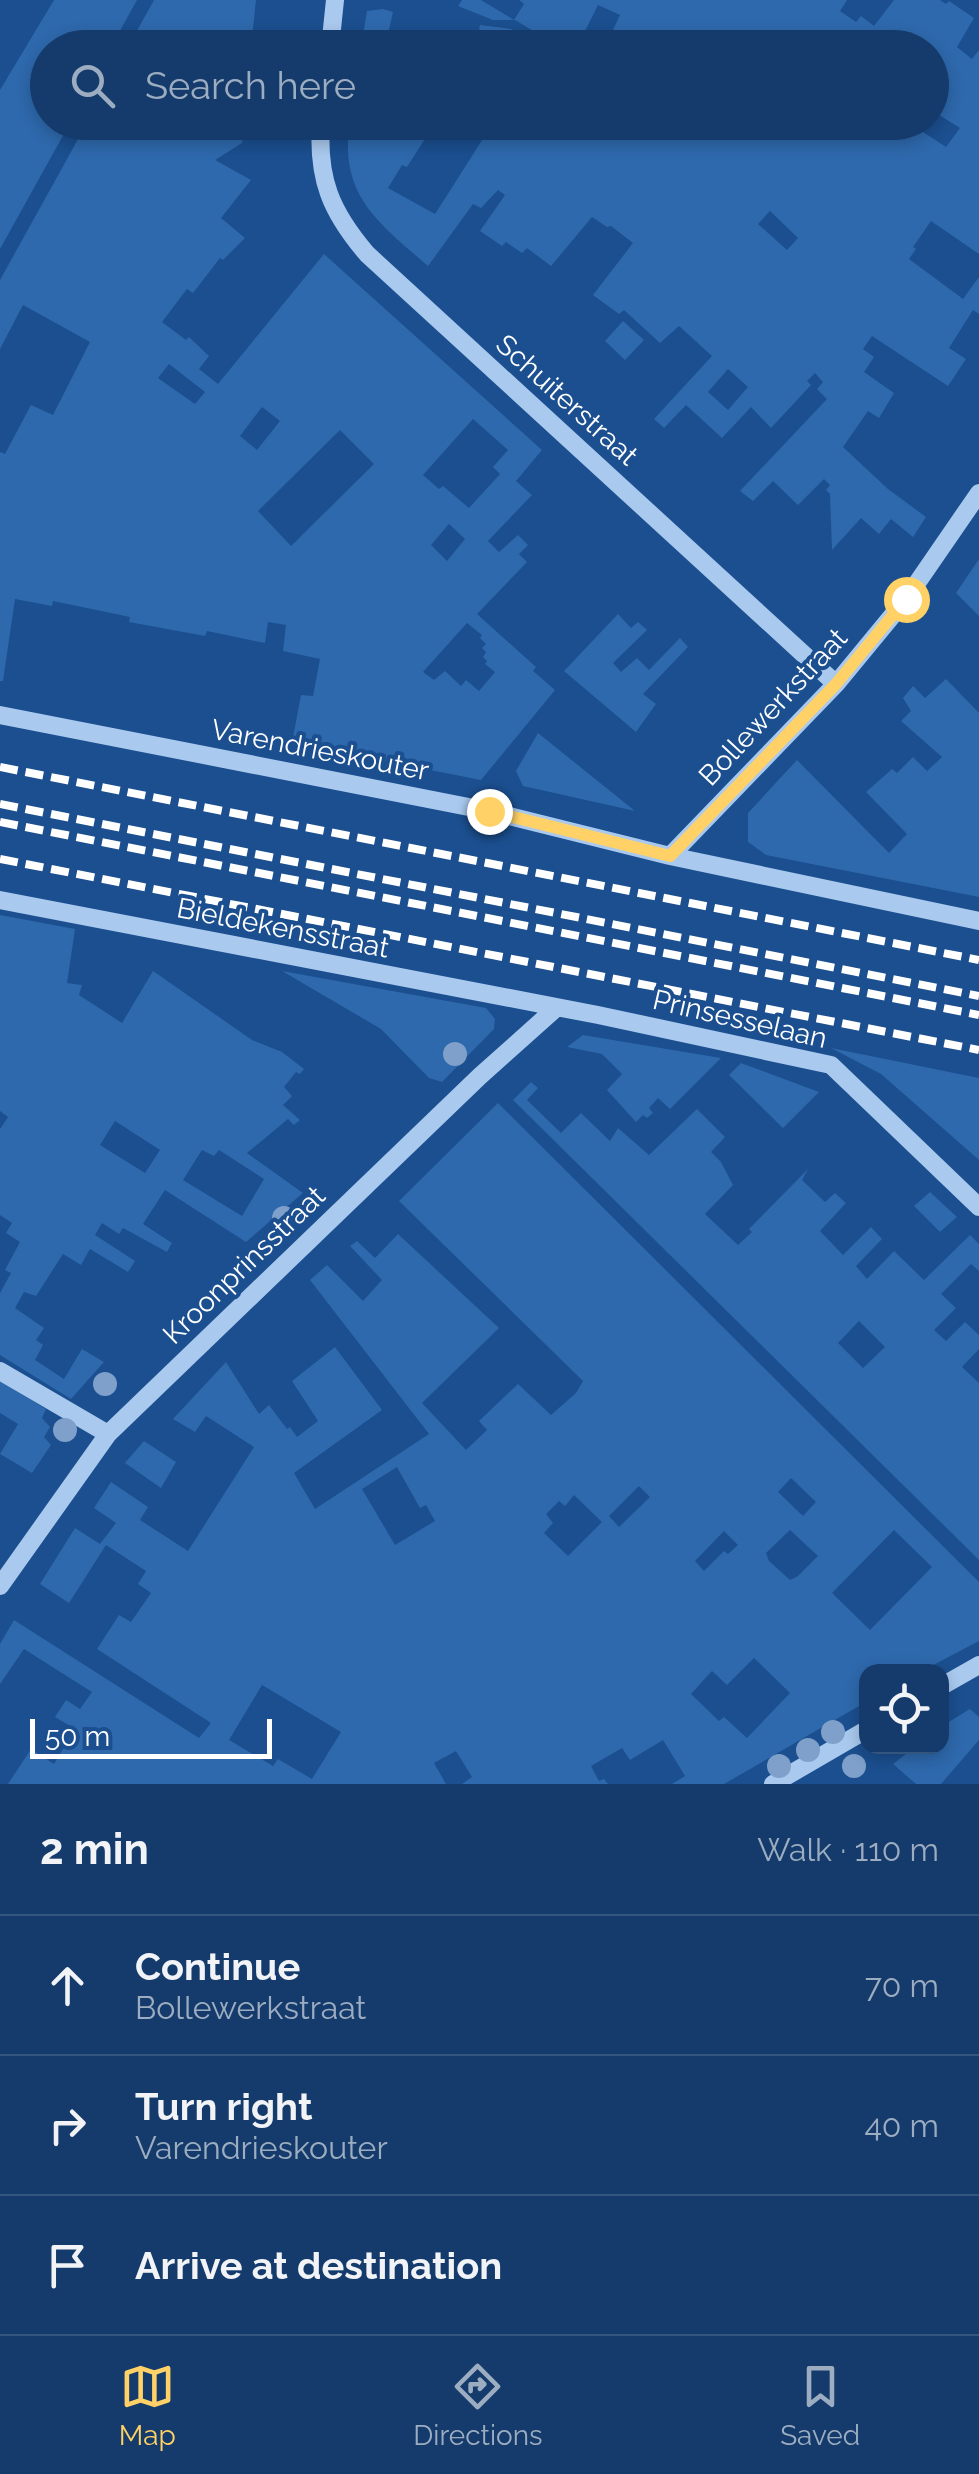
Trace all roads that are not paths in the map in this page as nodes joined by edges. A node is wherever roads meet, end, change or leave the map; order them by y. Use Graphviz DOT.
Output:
graph roads {
  1 [pos="336,0"];
  2 [pos="332,30"];
  3 [pos="321,140"];
  4 [pos="979,492"];
  5 [pos="836,684"];
  6 [pos="0,715"];
  7 [pos="670,856"];
  8 [pos="0,900"];
  9 [pos="979,921"];
  10 [pos="555,1010"];
  11 [pos="979,1207"];
  12 [pos="0,1372"];
  13 [pos="108,1434"];
  14 [pos="0,1586"];
  15 [pos="979,1664"];
  16 [pos="949,1682"];
  17 [pos="859,1734"];
  18 [pos="773,1784"];
  1 -- 2 [label="street"];
  3 -- 5 [label="street, Schuiterstraat"];
  4 -- 5 [label="street, Bollewerkstraat"];
  5 -- 7 [label="street, Bollewerkstraat"];
  6 -- 7 [label="street, Varendrieskouter"];
  7 -- 9 [label="street, Varendrieskouter"];
  8 -- 10 [label="street, Bieldekensstraat"];
  10 -- 11 [label="street, Prinsesselaan"];
  10 -- 13 [label="street, Kroonprinsstraat"];
  12 -- 13 [label="street"];
  13 -- 14 [label="street, Kroonprinsstraat"];
  15 -- 16 [label="street"];
  17 -- 18 [label="street"];
}
